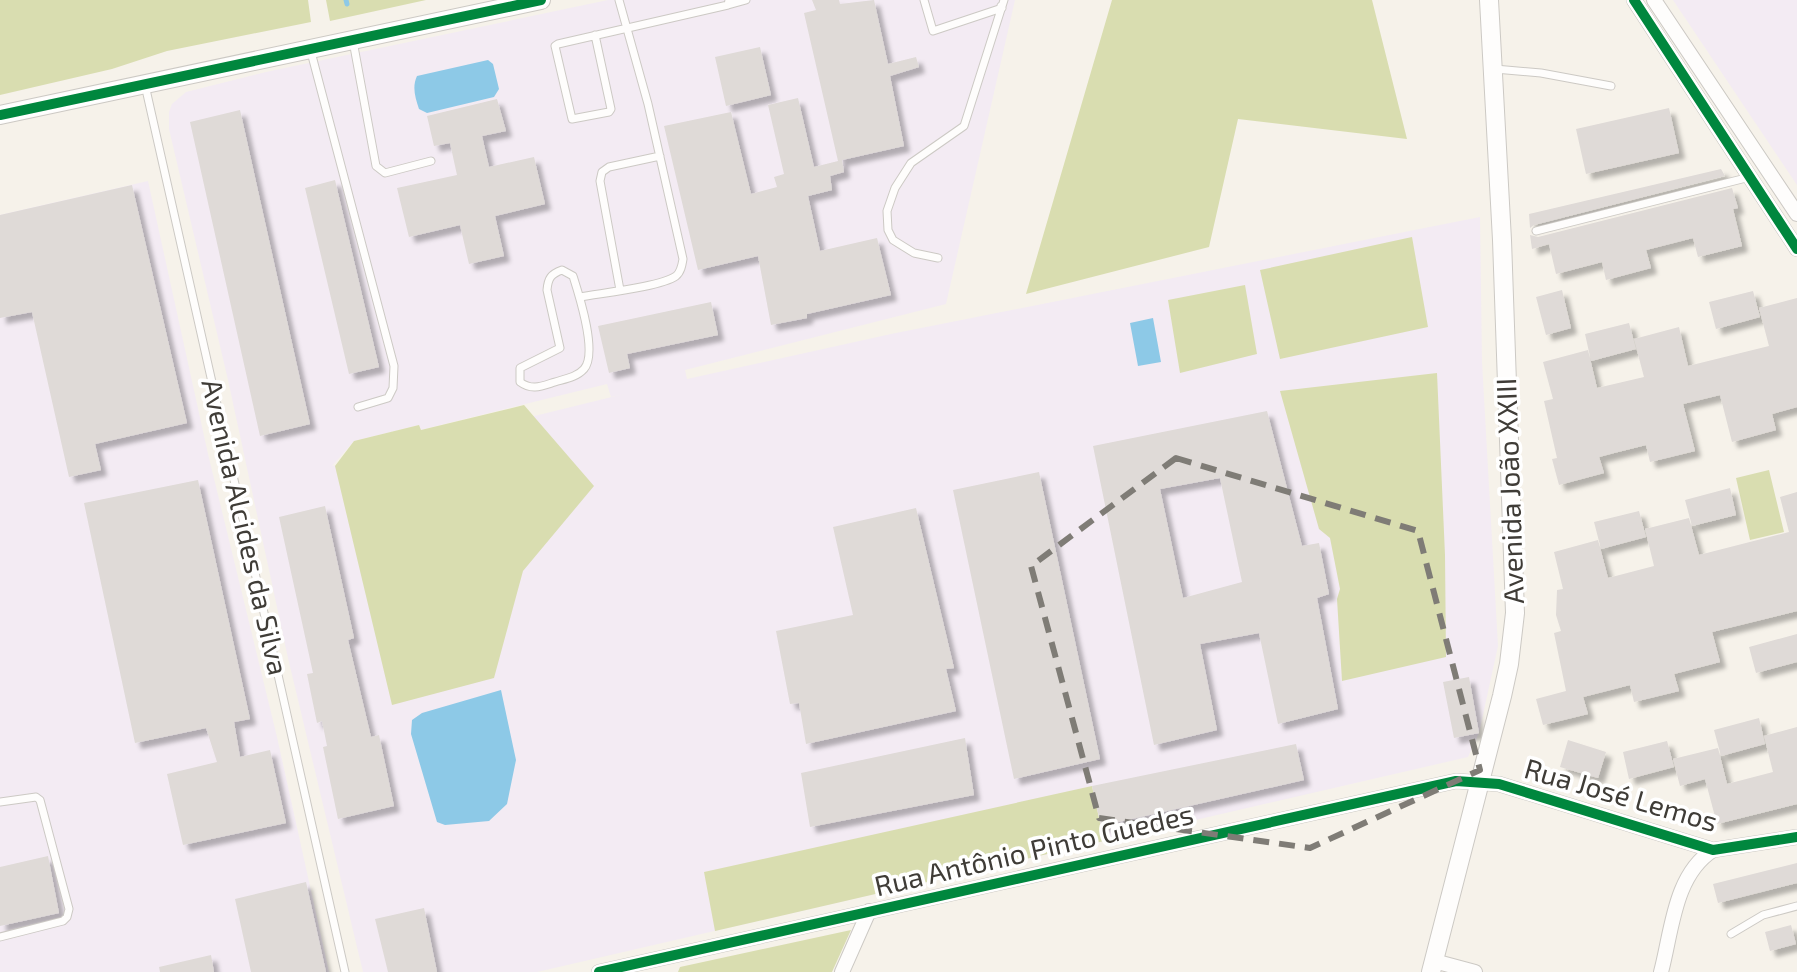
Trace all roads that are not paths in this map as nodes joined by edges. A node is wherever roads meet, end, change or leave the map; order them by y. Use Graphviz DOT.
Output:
graph roads {
  1 [pos="541,0"];
  2 [pos="619,0"];
  3 [pos="746,0"];
  4 [pos="924,0"];
  5 [pos="1489,0"];
  6 [pos="1634,0"];
  7 [pos="1654,0"];
  8 [pos="728,2"];
  9 [pos="1002,3"];
  10 [pos="626,28"];
  11 [pos="595,35"];
  12 [pos="353,41"];
  13 [pos="310,50"];
  14 [pos="1493,69"];
  15 [pos="144,83"];
  16 [pos="1611,86"];
  17 [pos="0,115"];
  18 [pos="660,156"];
  19 [pos="431,161"];
  20 [pos="1750,177"];
  21 [pos="1797,214"];
  22 [pos="1536,231"];
  23 [pos="1797,249"];
  24 [pos="938,258"];
  25 [pos="620,290"];
  26 [pos="580,297"];
  27 [pos="358,407"];
  28 [pos="1480,781"];
  29 [pos="0,802"];
  30 [pos="1797,837"];
  31 [pos="1713,850"];
  32 [pos="1797,906"];
  33 [pos="869,911"];
  34 [pos="1731,934"];
  35 [pos="0,937"];
  36 [pos="1432,966"];
  37 [pos="345,972"];
  38 [pos="599,972"];
  39 [pos="842,972"];
  40 [pos="1475,972"];
  41 [pos="1661,972"];
  1 -- 12 [label="main road"];
  2 -- 10 [label="lane"];
  3 -- 8 [label="lane"];
  4 -- 9 [label="lane"];
  5 -- 14 [label="main road, Avenida João XXIII"];
  6 -- 20 [label="street"];
  7 -- 21 [label="street"];
  8 -- 10 [label="lane"];
  9 -- 24 [label="lane"];
  10 -- 11 [label="lane"];
  10 -- 18 [label="lane"];
  11 -- 11 [label="lane"];
  12 -- 13 [label="main road"];
  12 -- 19 [label="lane"];
  13 -- 15 [label="main road"];
  13 -- 27 [label="lane"];
  14 -- 16 [label="lane"];
  14 -- 28 [label="main road, Avenida João XXIII"];
  15 -- 17 [label="main road"];
  15 -- 37 [label="lane, Avenida Alcides da Silva"];
  18 -- 25 [label="lane"];
  18 -- 25 [label="lane"];
  20 -- 22 [label="lane"];
  20 -- 23 [label="street"];
  25 -- 26 [label="lane"];
  26 -- 26 [label="lane"];
  28 -- 31 [label="street, Rua José Lemos"];
  28 -- 33 [label="street, Rua Antônio Pinto Guedes"];
  28 -- 36 [label="main road, Avenida João XXIII"];
  29 -- 35 [label="lane"];
  30 -- 31 [label="street, Rua José Lemos"];
  31 -- 41 [label="street"];
  32 -- 34 [label="lane"];
  33 -- 38 [label="street, Rua Antônio Pinto Guedes"];
  33 -- 39 [label="street"];
  36 -- 40 [label="street"];
}
